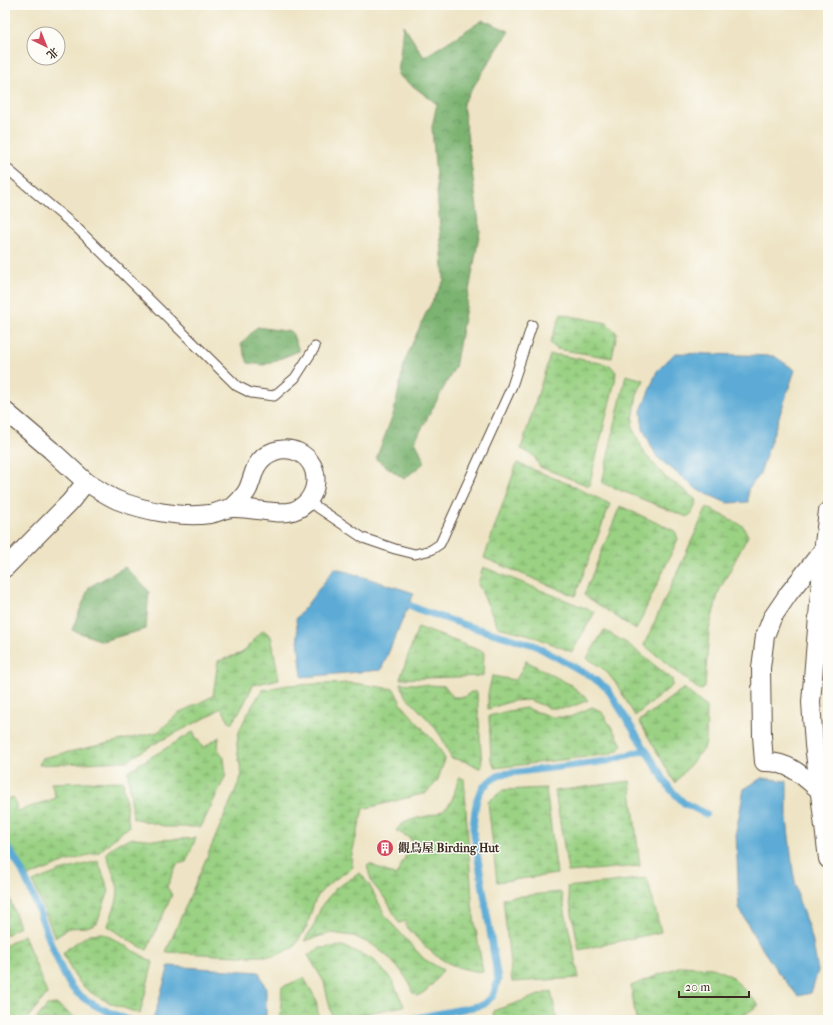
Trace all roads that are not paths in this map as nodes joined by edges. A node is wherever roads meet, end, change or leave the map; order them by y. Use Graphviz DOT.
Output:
graph roads {
  1 [pos="5,168"];
  2 [pos="532,325"];
  3 [pos="315,347"];
  4 [pos="5,411"];
  5 [pos="86,482"];
  6 [pos="308,501"];
  7 [pos="232,508"];
  8 [pos="828,511"];
  9 [pos="823,550"];
  10 [pos="5,568"];
  11 [pos="819,790"];
  12 [pos="828,859"];
  1 -- 3 [label="lane"];
  2 -- 6 [label="lane"];
  4 -- 5 [label="street"];
  5 -- 7 [label="street"];
  5 -- 10 [label="street"];
  6 -- 7 [label="street"];
  6 -- 7 [label="street"];
  8 -- 9 [label="street"];
  9 -- 11 [label="street"];
  9 -- 11 [label="street"];
  11 -- 12 [label="street"];
}
